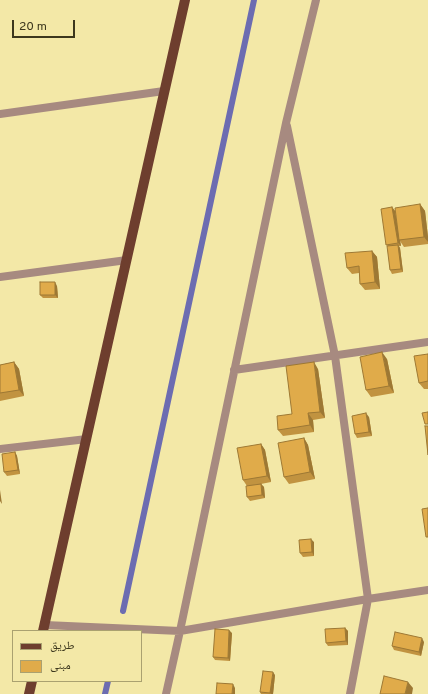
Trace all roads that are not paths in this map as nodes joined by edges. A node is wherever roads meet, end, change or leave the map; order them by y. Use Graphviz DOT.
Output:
graph roads {
  1 [pos="185,0"];
  2 [pos="316,0"];
  3 [pos="164,91"];
  4 [pos="0,114"];
  5 [pos="286,123"];
  6 [pos="127,260"];
  7 [pos="0,277"];
  8 [pos="428,342"];
  9 [pos="335,356"];
  10 [pos="234,370"];
  11 [pos="87,439"];
  12 [pos="0,449"];
  13 [pos="428,590"];
  14 [pos="368,599"];
  15 [pos="44,628"];
  16 [pos="112,630"];
  17 [pos="142,631"];
  18 [pos="180,632"];
  19 [pos="32,682"];
  20 [pos="29,694"];
  21 [pos="166,694"];
  22 [pos="350,694"];
  1 -- 3 [label="main road"];
  2 -- 5 [label="street"];
  3 -- 4 [label="street"];
  3 -- 6 [label="main road"];
  5 -- 9 [label="street"];
  5 -- 10 [label="street"];
  6 -- 7 [label="street"];
  6 -- 11 [label="main road"];
  8 -- 9 [label="street"];
  9 -- 10 [label="street"];
  9 -- 14 [label="street"];
  10 -- 18 [label="street"];
  11 -- 12 [label="street"];
  11 -- 15 [label="main road"];
  13 -- 14 [label="street"];
  14 -- 18 [label="street"];
  14 -- 22 [label="street"];
  15 -- 16 [label="street"];
  17 -- 18 [label="street"];
  18 -- 21 [label="street"];
  19 -- 20 [label="main road"];
}
